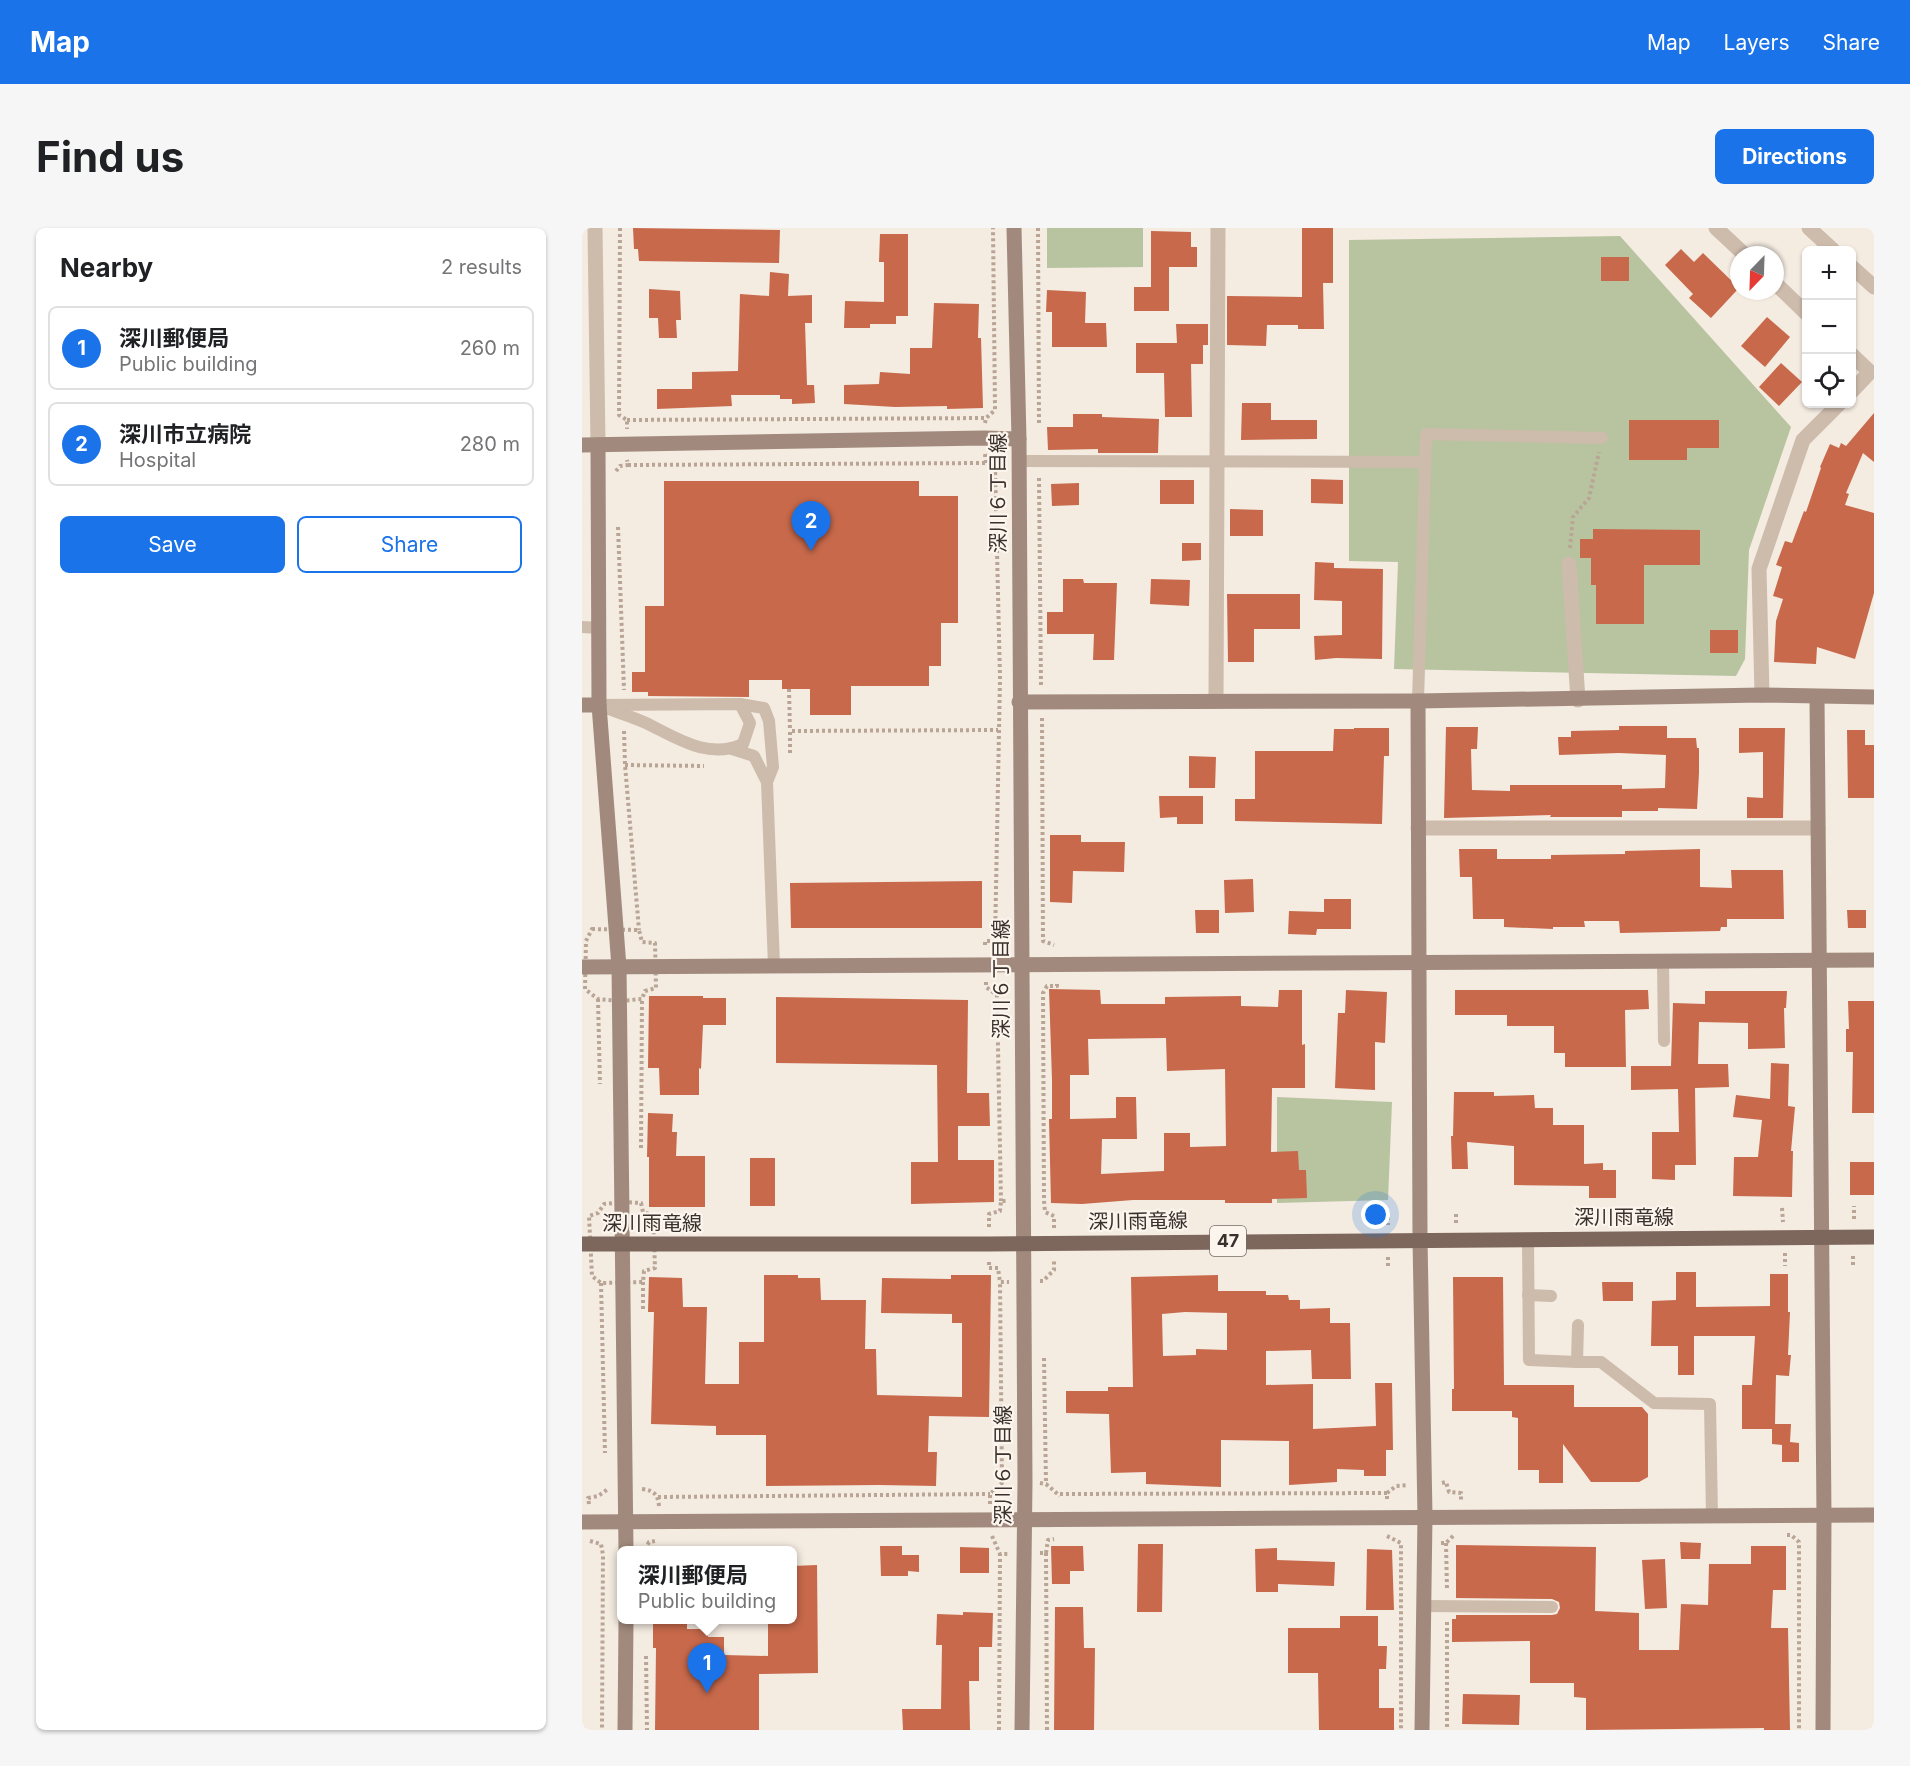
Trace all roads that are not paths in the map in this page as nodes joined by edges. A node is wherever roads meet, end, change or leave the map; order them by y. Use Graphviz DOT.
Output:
graph roads {
  1 [pos="595,228"];
  2 [pos="1014,228"];
  3 [pos="1218,228"];
  4 [pos="1716,228"];
  5 [pos="1809,228"];
  6 [pos="1735,246"];
  7 [pos="1829,246"];
  8 [pos="1856,271"];
  9 [pos="1874,287"];
  10 [pos="1784,292"];
  11 [pos="1802,309"];
  12 [pos="1856,359"];
  13 [pos="1856,386"];
  14 [pos="1835,408"];
  15 [pos="1602,438"];
  16 [pos="1019,439"];
  17 [pos="590,445"];
  18 [pos="1019,461"];
  19 [pos="1216,461"];
  20 [pos="1425,462"];
  21 [pos="1569,564"];
  22 [pos="582,627"];
  23 [pos="599,628"];
  24 [pos="1762,695"];
  25 [pos="1817,697"];
  26 [pos="1874,697"];
  27 [pos="1578,700"];
  28 [pos="1216,701"];
  29 [pos="1418,701"];
  30 [pos="1019,702"];
  31 [pos="740,704"];
  32 [pos="582,705"];
  33 [pos="599,705"];
  34 [pos="625,710"];
  35 [pos="732,749"];
  36 [pos="767,782"];
  37 [pos="1419,828"];
  38 [pos="1818,828"];
  39 [pos="1874,960"];
  40 [pos="1663,961"];
  41 [pos="1819,961"];
  42 [pos="1419,962"];
  43 [pos="774,965"];
  44 [pos="1022,966"];
  45 [pos="582,967"];
  46 [pos="619,967"];
  47 [pos="1664,1041"];
  48 [pos="1820,1237"];
  49 [pos="1874,1237"];
  50 [pos="1420,1239"];
  51 [pos="1528,1239"];
  52 [pos="622,1243"];
  53 [pos="1024,1243"];
  54 [pos="582,1244"];
  55 [pos="1528,1296"];
  56 [pos="1551,1296"];
  57 [pos="1578,1325"];
  58 [pos="1578,1362"];
  59 [pos="1874,1515"];
  60 [pos="1425,1516"];
  61 [pos="1712,1516"];
  62 [pos="1824,1516"];
  63 [pos="1024,1518"];
  64 [pos="582,1522"];
  65 [pos="625,1522"];
  66 [pos="626,1546"];
  67 [pos="1423,1606"];
  68 [pos="1552,1607"];
  69 [pos="626,1624"];
  70 [pos="625,1730"];
  71 [pos="1022,1730"];
  72 [pos="1422,1730"];
  73 [pos="1823,1730"];
  1 -- 17 [label="street"];
  2 -- 16 [label="street, 深川６丁目線"];
  3 -- 19 [label="street"];
  4 -- 6 [label="street"];
  5 -- 7 [label="street"];
  8 -- 9 [label="street"];
  10 -- 11 [label="street"];
  12 -- 13 [label="street"];
  14 -- 24 [label="street"];
  15 -- 20 [label="lane"];
  16 -- 17 [label="street"];
  16 -- 18 [label="street, 深川６丁目線"];
  17 -- 23 [label="street"];
  18 -- 19 [label="lane"];
  18 -- 30 [label="street, 深川６丁目線"];
  19 -- 20 [label="lane"];
  19 -- 28 [label="street"];
  20 -- 29 [label="lane"];
  21 -- 27 [label="street"];
  22 -- 23 [label="lane"];
  23 -- 33 [label="street"];
  24 -- 25 [label="street"];
  24 -- 27 [label="street"];
  25 -- 26 [label="street"];
  25 -- 38 [label="street"];
  27 -- 29 [label="street"];
  28 -- 29 [label="street"];
  28 -- 30 [label="street"];
  29 -- 37 [label="street"];
  30 -- 44 [label="street, 深川６丁目線"];
  31 -- 34 [label="lane"];
  31 -- 35 [label="lane"];
  31 -- 36 [label="lane"];
  32 -- 33 [label="street"];
  33 -- 34 [label="lane"];
  33 -- 46 [label="street"];
  34 -- 35 [label="lane"];
  35 -- 36 [label="lane"];
  36 -- 43 [label="lane"];
  37 -- 38 [label="street"];
  37 -- 42 [label="street"];
  38 -- 41 [label="street"];
  39 -- 41 [label="street"];
  40 -- 41 [label="street"];
  40 -- 42 [label="street"];
  40 -- 47 [label="lane"];
  41 -- 48 [label="street"];
  42 -- 44 [label="street"];
  42 -- 50 [label="street"];
  43 -- 44 [label="street"];
  43 -- 46 [label="street"];
  44 -- 53 [label="street, 深川６丁目線"];
  45 -- 46 [label="street"];
  46 -- 52 [label="street"];
  48 -- 49 [label="main road, 深川雨竜線 / 47"];
  48 -- 51 [label="main road, 深川雨竜線 / 47"];
  48 -- 62 [label="street"];
  50 -- 51 [label="main road, 深川雨竜線 / 47"];
  50 -- 53 [label="main road, 深川雨竜線 / 47"];
  50 -- 60 [label="street"];
  51 -- 55 [label="lane"];
  52 -- 53 [label="main road, 深川雨竜線 / 47"];
  52 -- 54 [label="main road, 深川雨竜線 / 47"];
  52 -- 65 [label="street"];
  53 -- 63 [label="street, 深川６丁目線"];
  55 -- 56 [label="lane"];
  55 -- 58 [label="lane"];
  57 -- 58 [label="lane"];
  58 -- 61 [label="lane"];
  59 -- 62 [label="street"];
  60 -- 61 [label="street"];
  60 -- 63 [label="street"];
  60 -- 67 [label="street"];
  61 -- 62 [label="street"];
  62 -- 73 [label="street"];
  63 -- 65 [label="street"];
  63 -- 71 [label="street, 深川６丁目線"];
  64 -- 65 [label="street"];
  65 -- 66 [label="street"];
  67 -- 68 [label="lane"];
  67 -- 72 [label="street"];
  69 -- 70 [label="street"];
}
